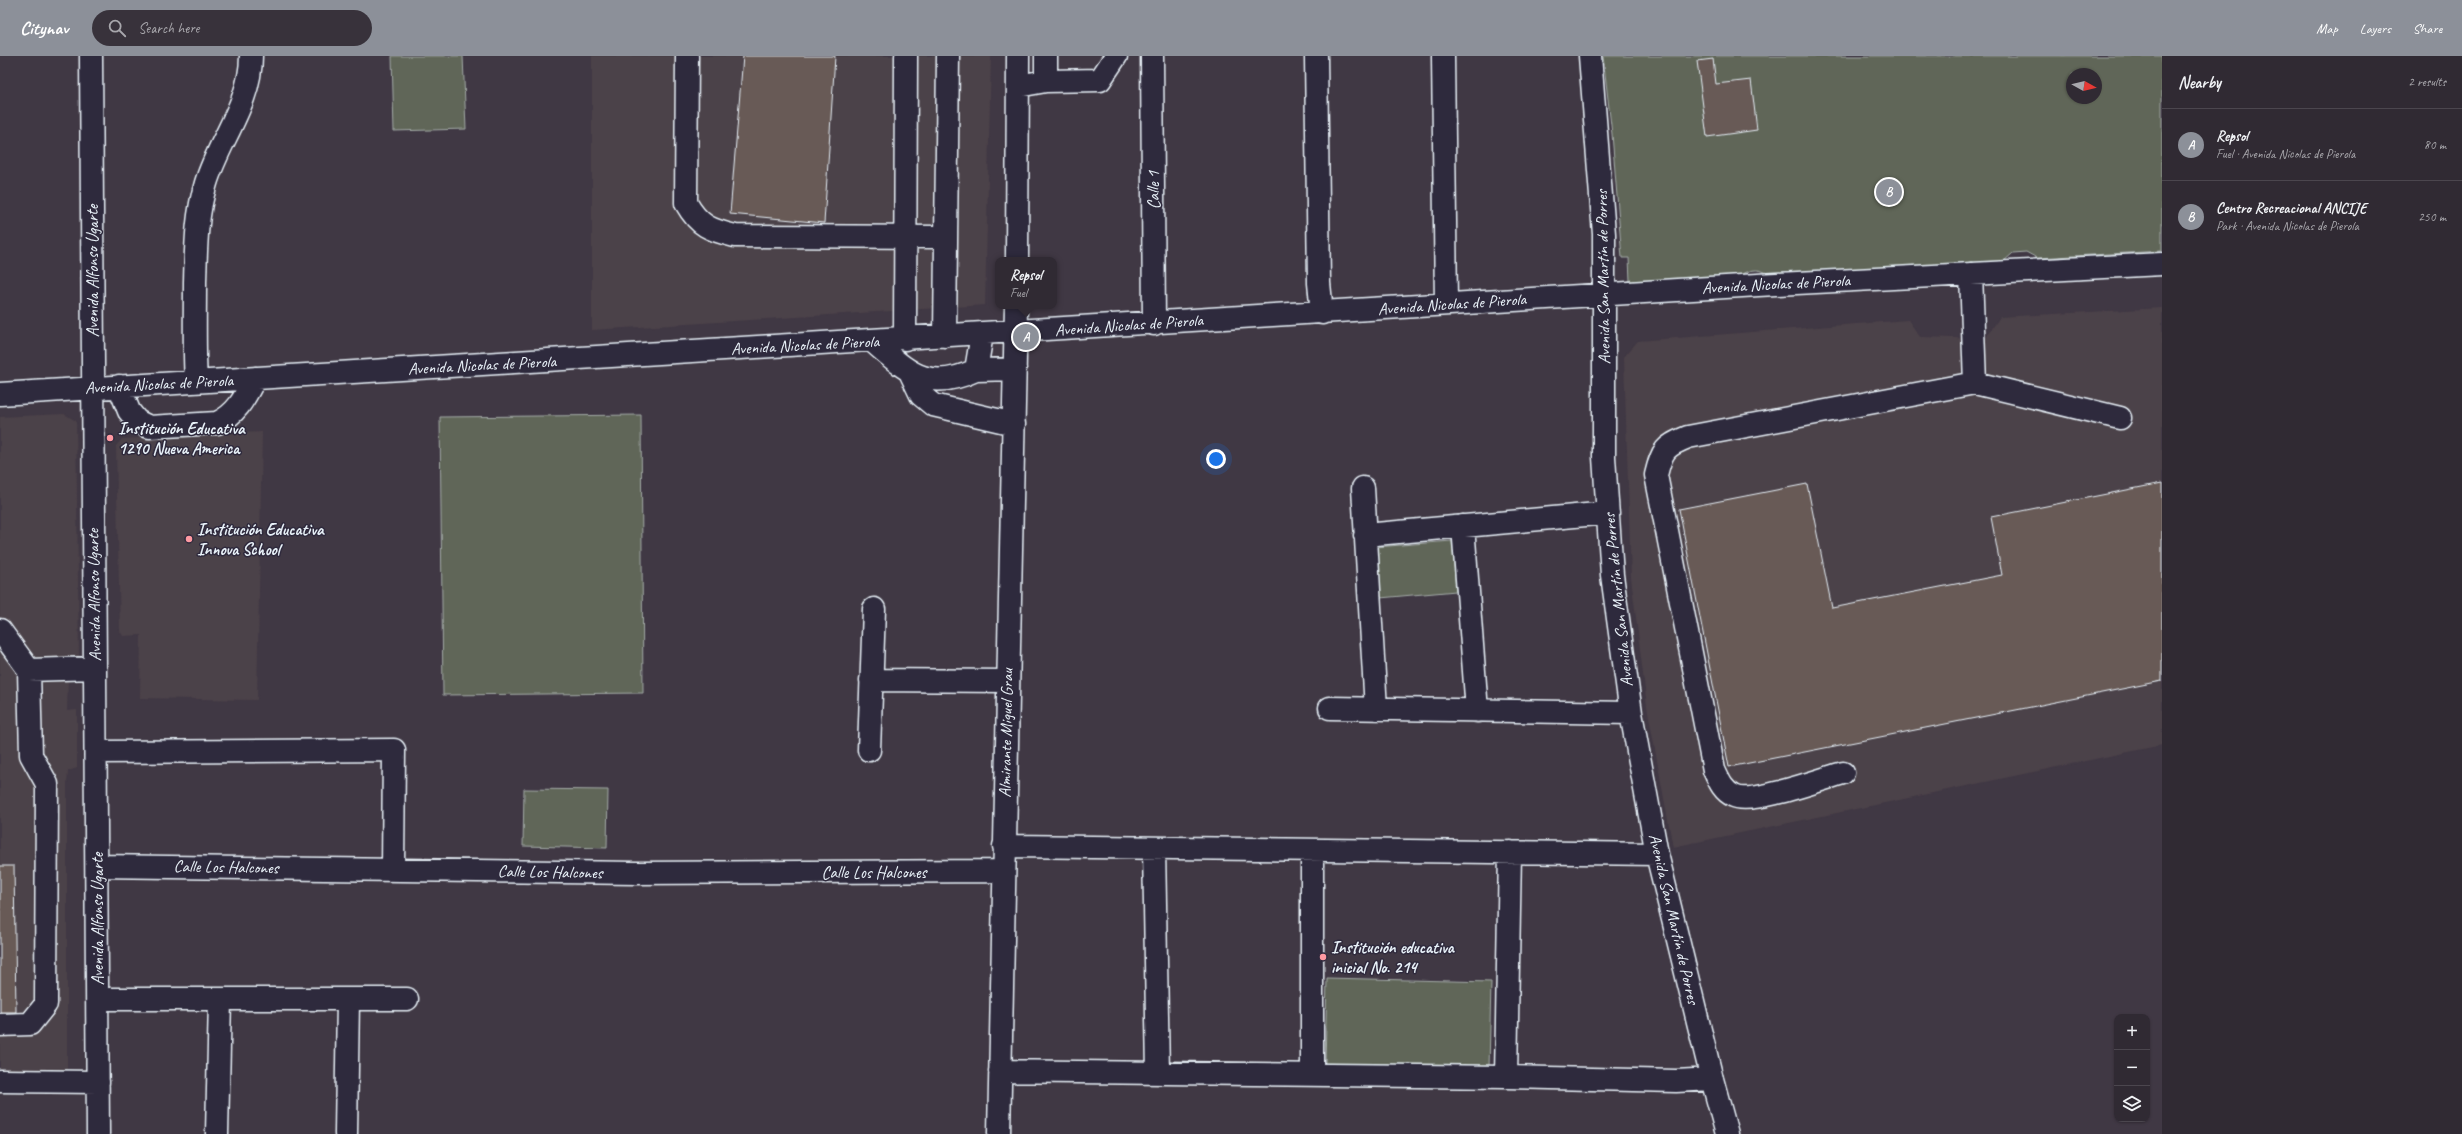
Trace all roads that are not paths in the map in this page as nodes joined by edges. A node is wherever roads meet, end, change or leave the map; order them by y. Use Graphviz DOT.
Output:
graph roads {
  1 [pos="91,56"];
  2 [pos="251,56"];
  3 [pos="687,56"];
  4 [pos="906,56"];
  5 [pos="948,56"];
  6 [pos="1018,56"];
  7 [pos="1046,56"];
  8 [pos="1116,56"];
  9 [pos="1152,56"];
  10 [pos="1316,56"];
  11 [pos="1443,56"];
  12 [pos="1590,56"];
  13 [pos="1046,81"];
  14 [pos="1018,86"];
  15 [pos="904,237"];
  16 [pos="944,237"];
  17 [pos="1017,257"];
  18 [pos="2162,264"];
  19 [pos="1970,274"];
  20 [pos="1606,294"];
  21 [pos="1446,304"];
  22 [pos="1016,309"];
  23 [pos="1322,312"];
  24 [pos="1154,324"];
  25 [pos="1016,332"];
  26 [pos="982,334"];
  27 [pos="945,336"];
  28 [pos="905,339"];
  29 [pos="872,341"];
  30 [pos="1015,369"];
  31 [pos="976,370"];
  32 [pos="911,374"];
  33 [pos="255,378"];
  34 [pos="196,382"];
  35 [pos="1975,383"];
  36 [pos="119,386"];
  37 [pos="92,388"];
  38 [pos="0,394"];
  39 [pos="2120,418"];
  40 [pos="1014,424"];
  41 [pos="1363,488"];
  42 [pos="1608,513"];
  43 [pos="1463,526"];
  44 [pos="1365,535"];
  45 [pos="874,609"];
  46 [pos="0,630"];
  47 [pos="95,668"];
  48 [pos="29,670"];
  49 [pos="871,680"];
  50 [pos="1008,681"];
  51 [pos="1330,708"];
  52 [pos="1376,709"];
  53 [pos="1477,710"];
  54 [pos="1631,713"];
  55 [pos="869,750"];
  56 [pos="97,752"];
  57 [pos="1843,773"];
  58 [pos="1004,846"];
  59 [pos="1154,848"];
  60 [pos="1312,850"];
  61 [pos="1510,852"];
  62 [pos="1657,854"];
  63 [pos="97,866"];
  64 [pos="393,870"];
  65 [pos="1003,871"];
  66 [pos="98,999"];
  67 [pos="220,999"];
  68 [pos="348,999"];
  69 [pos="407,999"];
  70 [pos="0,1025"];
  71 [pos="1000,1072"];
  72 [pos="1158,1073"];
  73 [pos="1312,1075"];
  74 [pos="1506,1077"];
  75 [pos="1712,1079"];
  76 [pos="0,1081"];
  77 [pos="98,1082"];
  78 [pos="98,1134"];
  79 [pos="217,1134"];
  80 [pos="346,1134"];
  81 [pos="999,1134"];
  82 [pos="1727,1134"];
  1 -- 37 [label="street, Avenida Alfonso Ugarte"];
  2 -- 34 [label="street"];
  3 -- 15 [label="street"];
  4 -- 15 [label="street"];
  5 -- 16 [label="street"];
  6 -- 14 [label="street"];
  7 -- 13 [label="street"];
  8 -- 13 [label="street"];
  9 -- 24 [label="street, Calle 1"];
  10 -- 23 [label="street"];
  11 -- 21 [label="street"];
  12 -- 20 [label="street, Avenida San Martín de Porres"];
  13 -- 14 [label="street"];
  14 -- 17 [label="street"];
  15 -- 16 [label="street"];
  15 -- 28 [label="street"];
  16 -- 27 [label="street"];
  18 -- 19 [label="street, Avenida Nicolas de Pierola"];
  19 -- 20 [label="street, Avenida Nicolas de Pierola"];
  19 -- 35 [label="street"];
  20 -- 21 [label="street, Avenida Nicolas de Pierola"];
  20 -- 42 [label="street, Avenida San Martín de Porres"];
  21 -- 23 [label="street, Avenida Nicolas de Pierola"];
  22 -- 25 [label="street, Almirante Miguel Grau"];
  23 -- 24 [label="street, Avenida Nicolas de Pierola"];
  24 -- 25 [label="street, Avenida Nicolas de Pierola"];
  25 -- 26 [label="street, Avenida Nicolas de Pierola"];
  25 -- 30 [label="street, Almirante Miguel Grau"];
  26 -- 27 [label="street, Avenida Nicolas de Pierola"];
  26 -- 31 [label="street"];
  27 -- 28 [label="street, Avenida Nicolas de Pierola"];
  28 -- 29 [label="street, Avenida Nicolas de Pierola"];
  29 -- 32 [label="street"];
  29 -- 33 [label="street, Avenida Nicolas de Pierola"];
  30 -- 31 [label="street"];
  30 -- 40 [label="street, Almirante Miguel Grau"];
  31 -- 32 [label="street"];
  32 -- 40 [label="street"];
  33 -- 34 [label="street, Avenida Nicolas de Pierola"];
  33 -- 36 [label="street"];
  34 -- 36 [label="street, Avenida Nicolas de Pierola"];
  35 -- 39 [label="street"];
  35 -- 57 [label="street"];
  36 -- 37 [label="street, Avenida Nicolas de Pierola"];
  37 -- 38 [label="street, Avenida Nicolas de Pierola"];
  37 -- 47 [label="street, Avenida Alfonso Ugarte"];
  40 -- 50 [label="street, Almirante Miguel Grau"];
  41 -- 44 [label="street"];
  42 -- 43 [label="street"];
  42 -- 54 [label="street, Avenida San Martín de Porres"];
  43 -- 44 [label="street"];
  43 -- 53 [label="street"];
  44 -- 52 [label="street"];
  45 -- 49 [label="street"];
  46 -- 48 [label="street"];
  47 -- 48 [label="street"];
  47 -- 56 [label="street, Avenida Alfonso Ugarte"];
  48 -- 70 [label="street"];
  49 -- 50 [label="street"];
  49 -- 55 [label="street"];
  50 -- 58 [label="street, Almirante Miguel Grau"];
  51 -- 52 [label="street"];
  52 -- 53 [label="street"];
  53 -- 54 [label="street"];
  54 -- 62 [label="street, Avenida San Martín de Porres"];
  56 -- 63 [label="street, Avenida Alfonso Ugarte"];
  56 -- 64 [label="street"];
  58 -- 59 [label="street"];
  58 -- 65 [label="street, Almirante Miguel Grau"];
  59 -- 60 [label="street"];
  59 -- 72 [label="street"];
  60 -- 61 [label="street"];
  60 -- 73 [label="street"];
  61 -- 62 [label="street"];
  61 -- 74 [label="street"];
  62 -- 75 [label="street, Avenida San Martín de Porres"];
  63 -- 64 [label="street, Calle Los Halcones"];
  63 -- 66 [label="street, Avenida Alfonso Ugarte"];
  64 -- 65 [label="street, Calle Los Halcones"];
  65 -- 71 [label="street, Almirante Miguel Grau"];
  66 -- 67 [label="street"];
  66 -- 77 [label="street, Avenida Alfonso Ugarte"];
  67 -- 68 [label="street"];
  67 -- 79 [label="street"];
  68 -- 69 [label="street"];
  68 -- 80 [label="street"];
  71 -- 72 [label="street"];
  71 -- 81 [label="street, Almirante Miguel Grau"];
  72 -- 73 [label="street"];
  73 -- 74 [label="street"];
  74 -- 75 [label="street"];
  75 -- 82 [label="street, Avenida San Martín de Porres"];
  76 -- 77 [label="street"];
  77 -- 78 [label="street, Avenida Alfonso Ugarte"];
}
